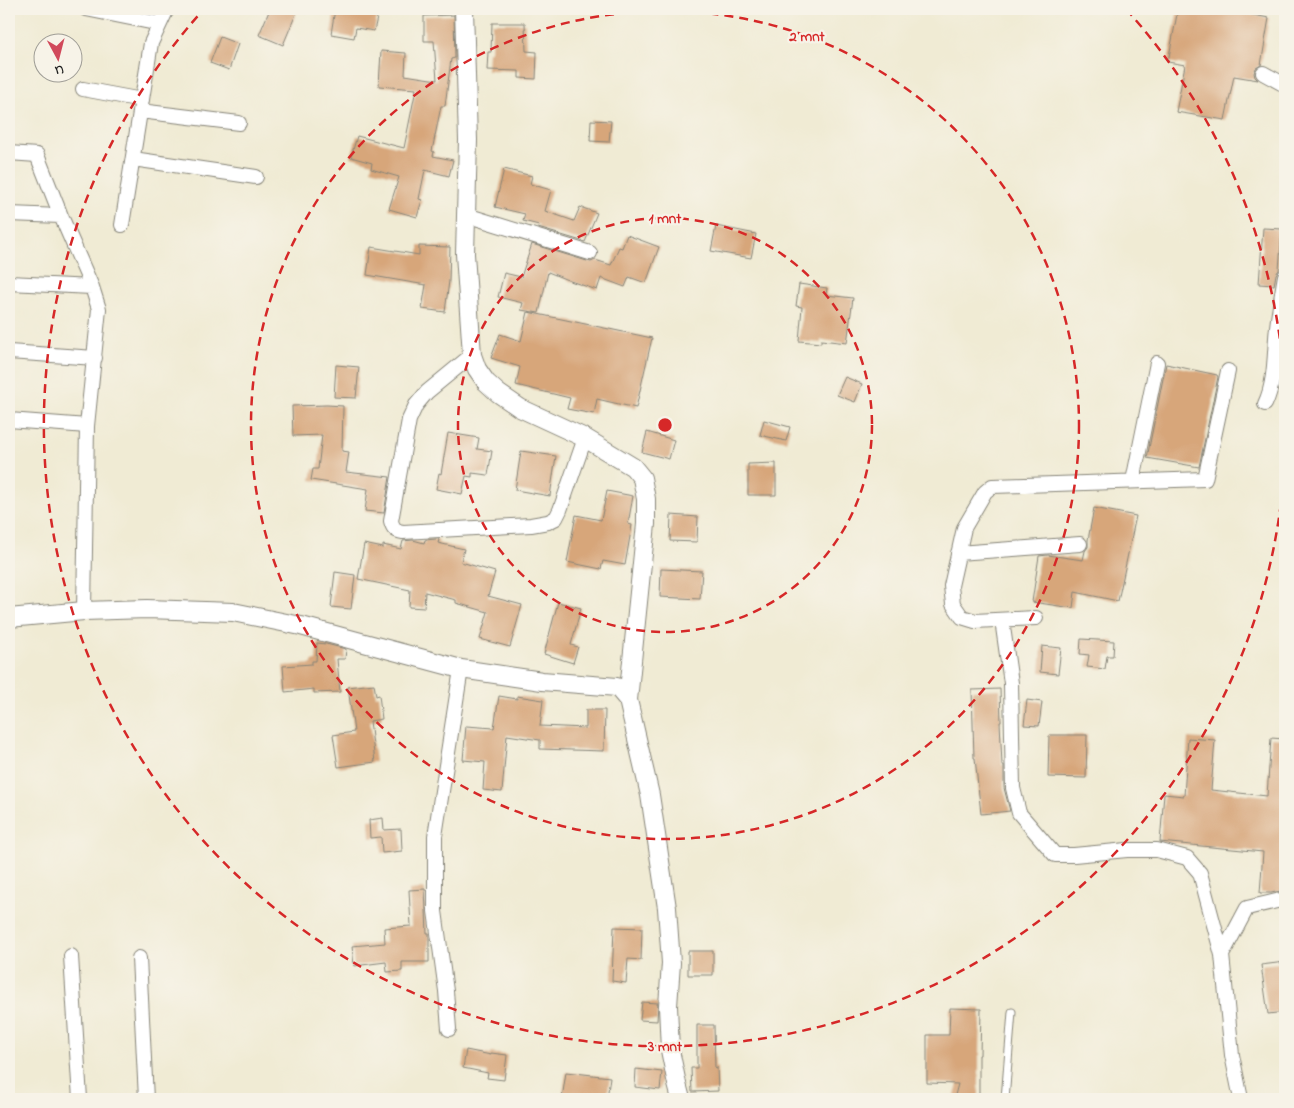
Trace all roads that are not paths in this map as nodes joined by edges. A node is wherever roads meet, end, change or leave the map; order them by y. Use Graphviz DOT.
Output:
graph roads {
  1 [pos="86,9"];
  2 [pos="166,9"];
  3 [pos="464,9"];
  4 [pos="160,24"];
  5 [pos="1264,73"];
  6 [pos="1285,86"];
  7 [pos="83,89"];
  8 [pos="141,106"];
  9 [pos="239,123"];
  10 [pos="9,153"];
  11 [pos="133,159"];
  12 [pos="256,177"];
  13 [pos="9,214"];
  14 [pos="466,215"];
  15 [pos="61,216"];
  16 [pos="122,225"];
  17 [pos="590,254"];
  18 [pos="1285,276"];
  19 [pos="9,282"];
  20 [pos="92,287"];
  21 [pos="9,352"];
  22 [pos="472,355"];
  23 [pos="95,358"];
  24 [pos="1157,363"];
  25 [pos="1228,371"];
  26 [pos="1265,404"];
  27 [pos="9,420"];
  28 [pos="87,426"];
  29 [pos="585,438"];
  30 [pos="1133,481"];
  31 [pos="1080,544"];
  32 [pos="958,553"];
  33 [pos="84,611"];
  34 [pos="9,618"];
  35 [pos="1036,618"];
  36 [pos="1002,620"];
  37 [pos="461,669"];
  38 [pos="628,700"];
  39 [pos="1285,899"];
  40 [pos="1222,955"];
  41 [pos="71,956"];
  42 [pos="139,958"];
  43 [pos="1012,1012"];
  44 [pos="448,1029"];
  45 [pos="80,1099"];
  46 [pos="146,1099"];
  47 [pos="681,1099"];
  48 [pos="1004,1099"];
  49 [pos="1241,1099"];
  1 -- 4 [label="street"];
  2 -- 4 [label="street"];
  3 -- 14 [label="street"];
  4 -- 8 [label="street"];
  5 -- 6 [label="street"];
  7 -- 8 [label="street"];
  8 -- 9 [label="street"];
  8 -- 11 [label="street"];
  10 -- 15 [label="street"];
  11 -- 12 [label="street"];
  11 -- 16 [label="street"];
  13 -- 15 [label="street"];
  14 -- 17 [label="street"];
  14 -- 22 [label="street"];
  15 -- 20 [label="street"];
  18 -- 26 [label="street"];
  19 -- 20 [label="street"];
  20 -- 23 [label="street"];
  21 -- 23 [label="street"];
  22 -- 29 [label="street"];
  22 -- 29 [label="street"];
  23 -- 28 [label="street"];
  24 -- 30 [label="street"];
  25 -- 30 [label="street"];
  27 -- 28 [label="street"];
  28 -- 33 [label="street"];
  29 -- 38 [label="street"];
  30 -- 32 [label="street"];
  31 -- 32 [label="street"];
  32 -- 36 [label="street"];
  33 -- 34 [label="street"];
  33 -- 37 [label="street"];
  35 -- 36 [label="street"];
  36 -- 40 [label="street"];
  37 -- 38 [label="street"];
  37 -- 44 [label="street"];
  38 -- 47 [label="street"];
  39 -- 40 [label="street"];
  40 -- 49 [label="street"];
  41 -- 45 [label="street"];
  42 -- 46 [label="street"];
  43 -- 48 [label="lane"];
}
